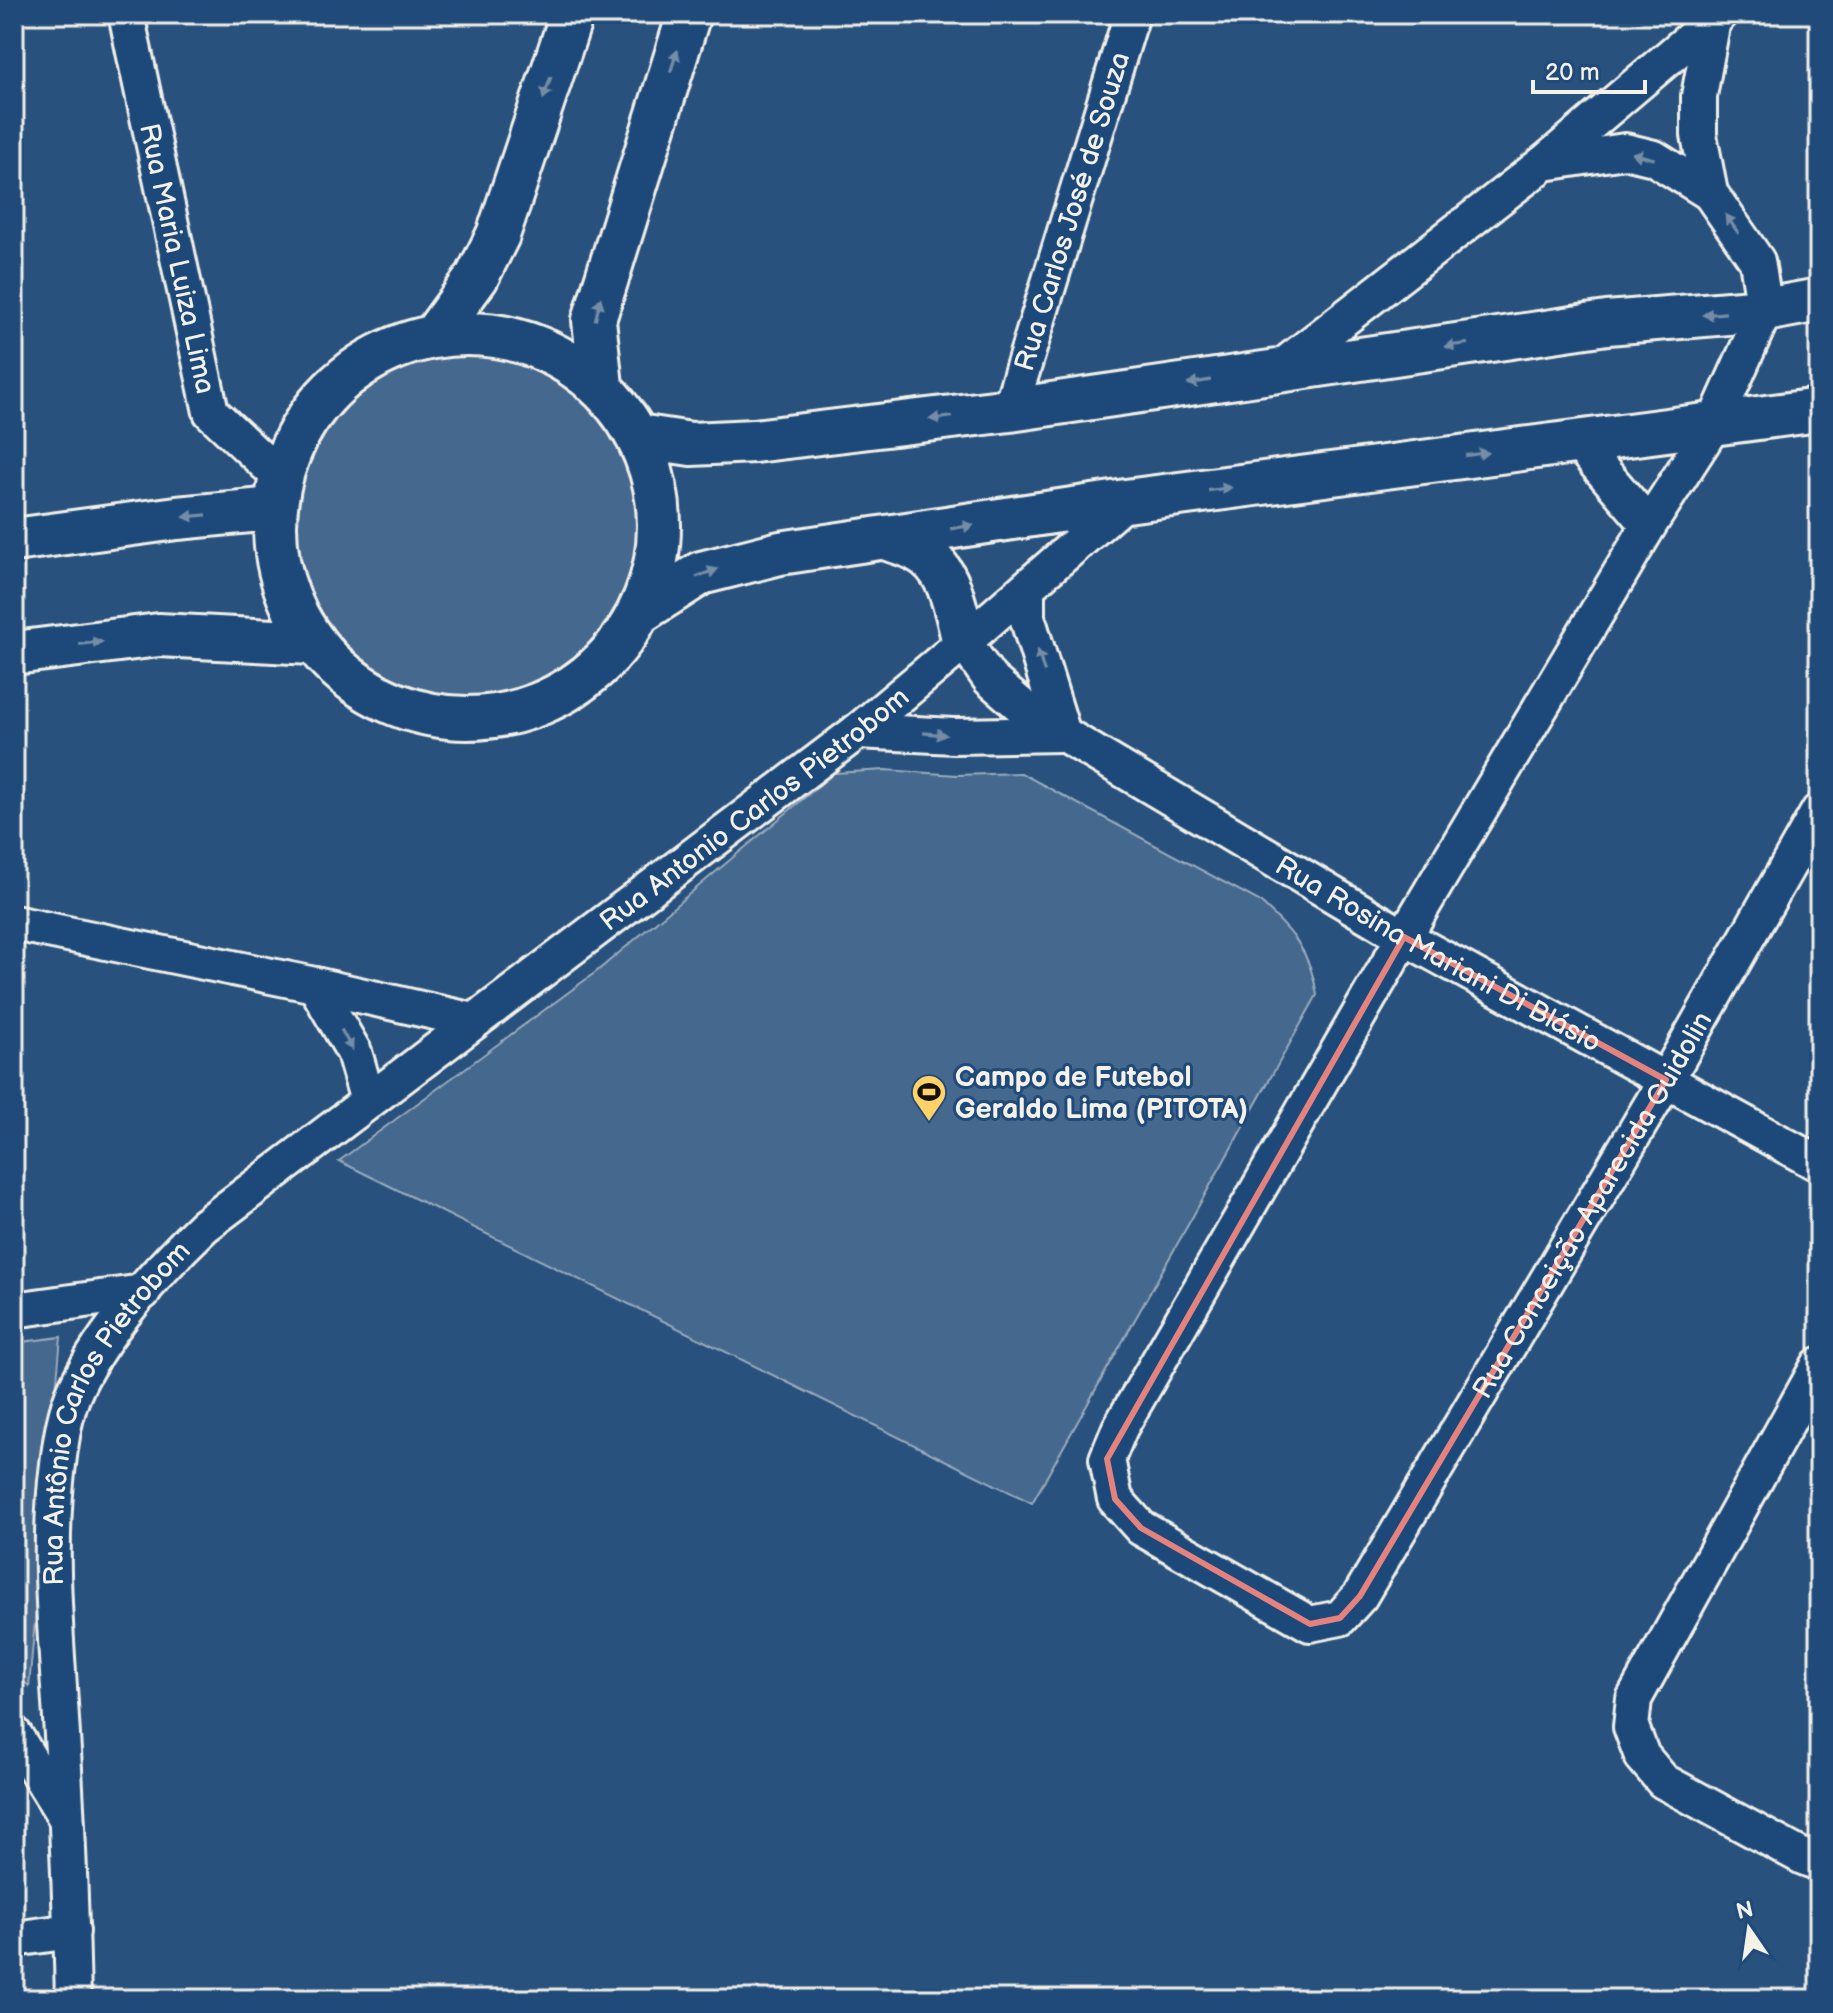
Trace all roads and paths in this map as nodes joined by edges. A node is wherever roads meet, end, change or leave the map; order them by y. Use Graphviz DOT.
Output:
graph roads {
  1 [pos="126,14"];
  2 [pos="572,14"];
  3 [pos="689,14"];
  4 [pos="1132,14"];
  5 [pos="1717,17"];
  6 [pos="1544,163"];
  7 [pos="1710,193"];
  8 [pos="1819,300"];
  9 [pos="1765,310"];
  10 [pos="434,336"];
  11 [pos="1278,370"];
  12 [pos="601,386"];
  13 [pos="1010,410"];
  14 [pos="1819,410"];
  15 [pos="1714,424"];
  16 [pos="638,436"];
  17 [pos="1576,440"];
  18 [pos="276,493"];
  19 [pos="1126,501"];
  20 [pos="1649,525"];
  21 [pos="888,539"];
  22 [pos="14,540"];
  23 [pos="1027,588"];
  24 [pos="640,612"];
  25 [pos="964,642"];
  26 [pos="312,643"];
  27 [pos="14,653"];
  28 [pos="858,731"];
  29 [pos="1063,734"];
  30 [pos="1819,811"];
  31 [pos="14,923"];
  32 [pos="1404,937"];
  33 [pos="315,985"];
  34 [pos="474,1021"];
  35 [pos="1666,1080"];
  36 [pos="368,1101"];
  37 [pos="1819,1164"];
  38 [pos="143,1292"];
  39 [pos="14,1310"];
  40 [pos="1819,1365"];
  41 [pos="14,1734"];
  42 [pos="67,1820"];
  43 [pos="1819,1863"];
  44 [pos="72,1931"];
  45 [pos="14,1939"];
  46 [pos="73,1999"];
  1 -- 18 [label="street, Rua Maria Luiza Lima"];
  2 -- 10 [label="street, one-way"];
  12 -- 3 [label="street, one-way"];
  4 -- 13 [label="street, Rua Carlos José de Souza"];
  5 -- 6 [label="street"];
  5 -- 7 [label="street"];
  7 -- 6 [label="street, one-way"];
  6 -- 11 [label="street"];
  9 -- 7 [label="street, one-way"];
  8 -- 9 [label="street"];
  9 -- 11 [label="street, one-way"];
  9 -- 15 [label="street"];
  10 -- 12 [label="street"];
  10 -- 18 [label="street"];
  11 -- 13 [label="street, one-way"];
  12 -- 16 [label="street"];
  13 -- 16 [label="street, one-way"];
  14 -- 15 [label="street"];
  15 -- 17 [label="street"];
  15 -- 20 [label="street"];
  16 -- 24 [label="street"];
  19 -- 17 [label="street, one-way"];
  17 -- 20 [label="street"];
  18 -- 22 [label="street, one-way"];
  18 -- 26 [label="street"];
  21 -- 19 [label="street, one-way"];
  19 -- 23 [label="street, Rua Antonio Carlos Pietrobom"];
  20 -- 32 [label="street"];
  24 -- 21 [label="street, one-way"];
  21 -- 25 [label="street"];
  23 -- 25 [label="street, Rua Antonio Carlos Pietrobom"];
  29 -- 23 [label="street, one-way"];
  24 -- 26 [label="street"];
  25 -- 28 [label="street, Rua Antonio Carlos Pietrobom"];
  25 -- 29 [label="street, Rua Rosina Mariani Di Blásio"];
  27 -- 26 [label="street, one-way"];
  28 -- 29 [label="street, one-way"];
  28 -- 34 [label="street, Rua Antonio Carlos Pietrobom"];
  29 -- 32 [label="street, Rua Rosina Mariani Di Blásio"];
  30 -- 35 [label="street, Rua Conceição Aparecida Guidolin"];
  31 -- 33 [label="street"];
  32 -- 35 [label="street, Rua Rosina Mariani Di Blásio"];
  32 -- 35 [label="street, Rua Conceição Aparecida Guidolin"];
  33 -- 34 [label="street"];
  33 -- 36 [label="street, one-way"];
  34 -- 36 [label="street, Rua Antonio Carlos Pietrobom"];
  35 -- 37 [label="street, Rua Rosina Mariani Di Blásio"];
  36 -- 38 [label="street, Rua Antônio Carlos Pietrobom"];
  38 -- 39 [label="street"];
  38 -- 42 [label="street, Rua Antônio Carlos Pietrobom"];
  40 -- 43 [label="street"];
  41 -- 42 [label="street, Rua Antônio Carlos Pietrobom"];
  42 -- 44 [label="street, Rua Antônio Carlos Pietrobom"];
  44 -- 45 [label="street"];
  44 -- 46 [label="street, Rua Antônio Carlos Pietrobom"];
}
